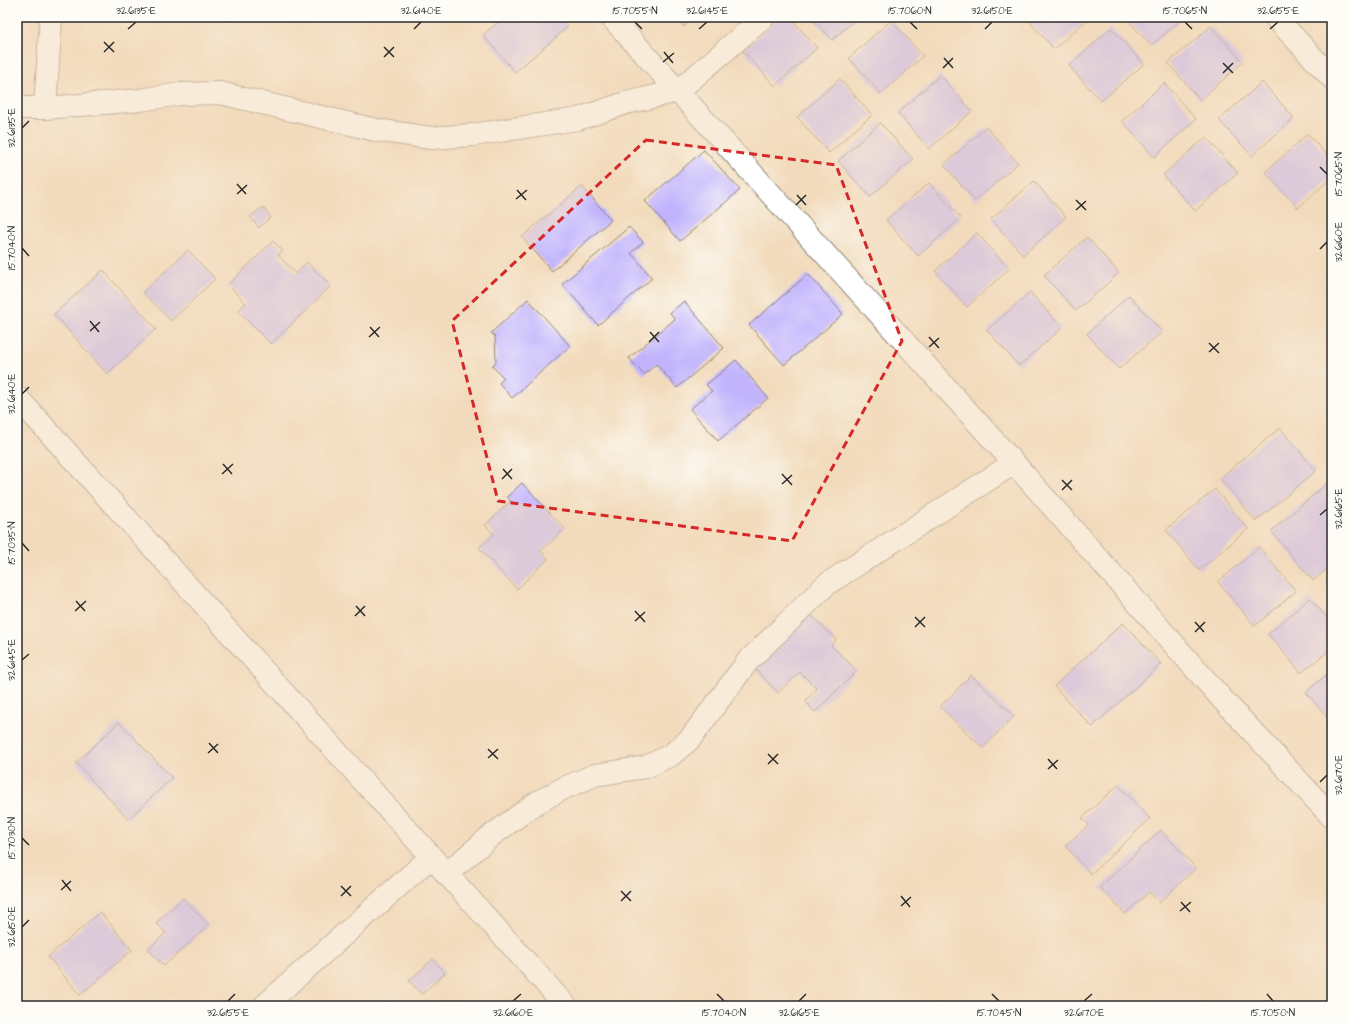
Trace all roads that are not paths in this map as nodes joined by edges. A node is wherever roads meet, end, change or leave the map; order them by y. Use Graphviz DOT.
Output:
graph roads {
  1 [pos="51,17"];
  2 [pos="611,17"];
  3 [pos="764,17"];
  4 [pos="1275,17"];
  5 [pos="1332,78"];
  6 [pos="678,91"];
  7 [pos="17,108"];
  8 [pos="44,108"];
  9 [pos="17,397"];
  10 [pos="1014,462"];
  11 [pos="1332,817"];
  12 [pos="431,857"];
  13 [pos="446,874"];
  14 [pos="264,1006"];
  15 [pos="566,1006"];
  1 -- 8 [label="street"];
  2 -- 6 [label="street"];
  3 -- 6 [label="street"];
  4 -- 5 [label="street"];
  6 -- 8 [label="street"];
  6 -- 10 [label="street"];
  7 -- 8 [label="street"];
  9 -- 12 [label="street"];
  10 -- 11 [label="street"];
  10 -- 13 [label="street"];
  12 -- 13 [label="street"];
  12 -- 14 [label="street"];
  13 -- 15 [label="street"];
}
